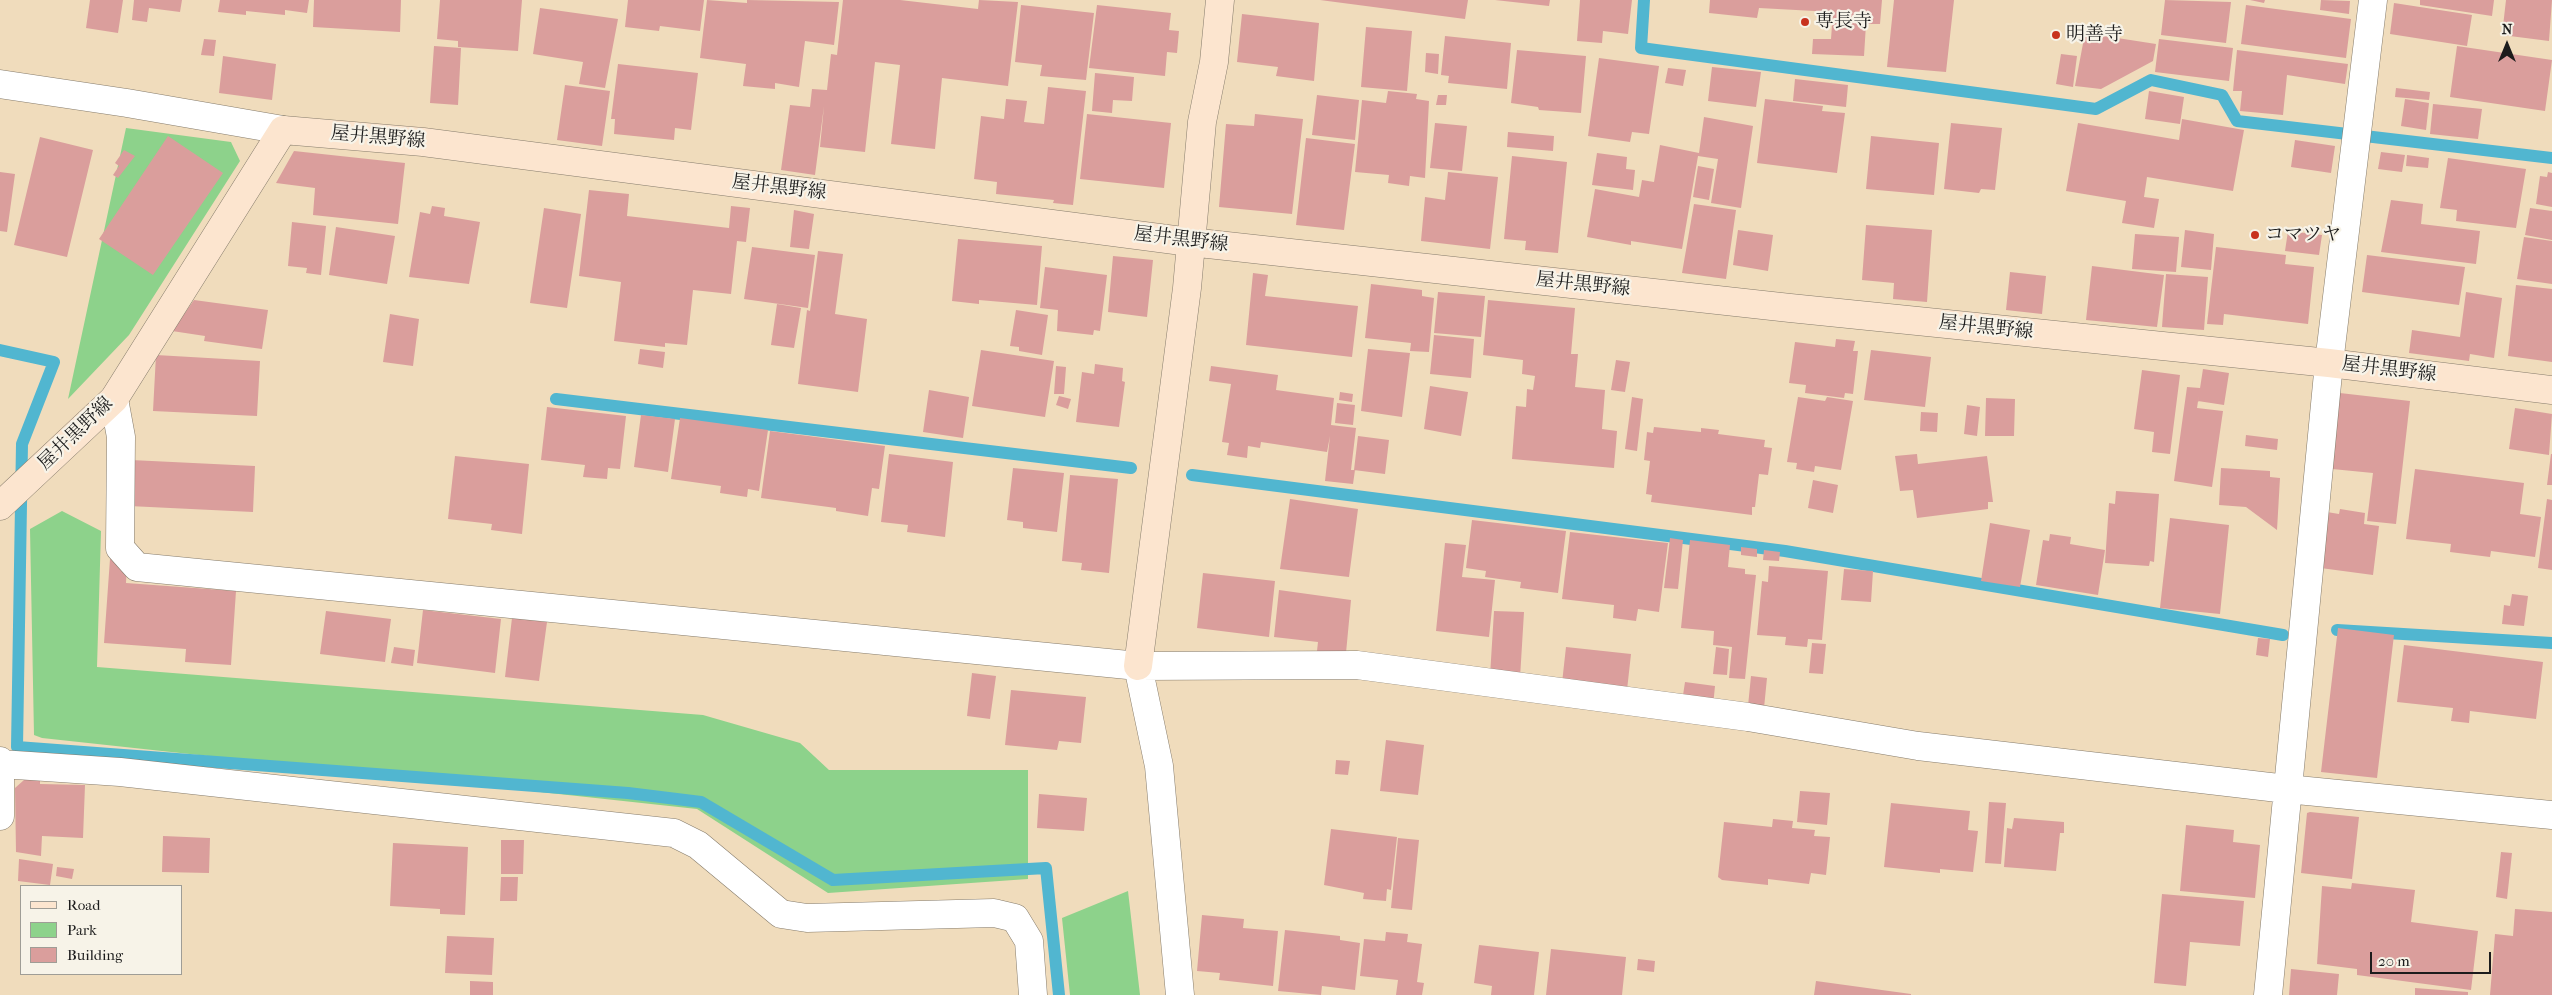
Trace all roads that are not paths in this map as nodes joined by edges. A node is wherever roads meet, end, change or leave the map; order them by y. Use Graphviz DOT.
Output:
graph roads {
  1 [pos="1220,0"];
  2 [pos="2373,0"];
  3 [pos="0,84"];
  4 [pos="283,130"];
  5 [pos="1190,242"];
  6 [pos="2329,363"];
  7 [pos="2552,390"];
  8 [pos="114,399"];
  9 [pos="0,506"];
  10 [pos="1138,666"];
  11 [pos="0,762"];
  12 [pos="2287,788"];
  13 [pos="2552,815"];
  14 [pos="0,816"];
  15 [pos="1033,995"];
  16 [pos="1180,995"];
  17 [pos="2268,995"];
  1 -- 5 [label="main road"];
  2 -- 6 [label="street"];
  3 -- 4 [label="street"];
  4 -- 5 [label="main road, 屋井黒野線"];
  4 -- 8 [label="main road, 屋井黒野線"];
  5 -- 6 [label="main road, 屋井黒野線"];
  5 -- 10 [label="main road"];
  6 -- 7 [label="main road, 屋井黒野線"];
  6 -- 12 [label="street"];
  8 -- 9 [label="main road, 屋井黒野線"];
  8 -- 10 [label="street"];
  10 -- 12 [label="street"];
  10 -- 16 [label="street"];
  11 -- 14 [label="street"];
  11 -- 15 [label="street"];
  12 -- 13 [label="street"];
  12 -- 17 [label="street"];
}
